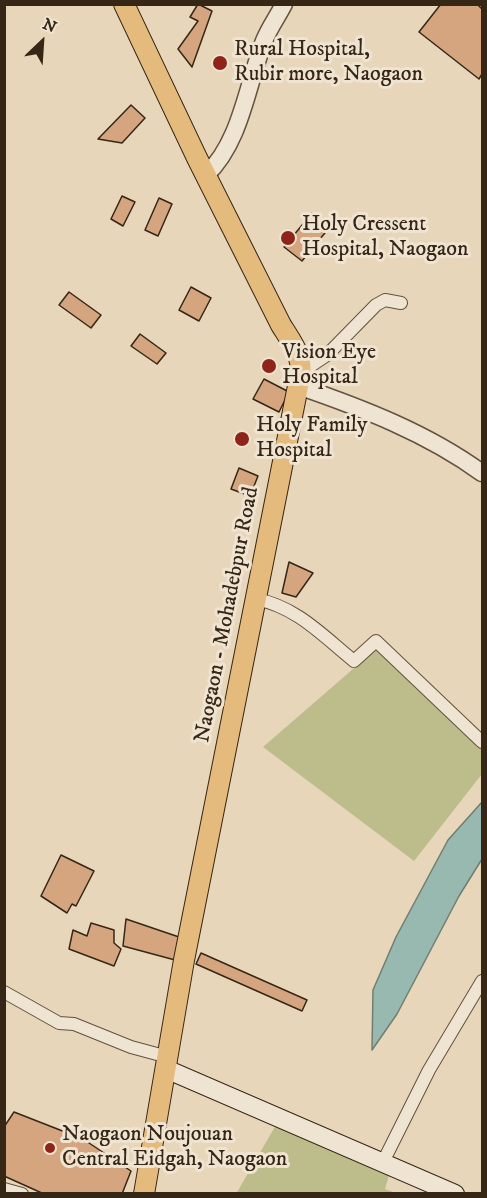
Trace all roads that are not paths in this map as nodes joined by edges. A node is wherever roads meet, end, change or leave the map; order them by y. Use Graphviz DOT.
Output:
graph roads {
  1 [pos="124,4"];
  2 [pos="284,4"];
  3 [pos="206,175"];
  4 [pos="401,303"];
  5 [pos="300,378"];
  6 [pos="483,473"];
  7 [pos="256,599"];
  8 [pos="483,742"];
  9 [pos="483,981"];
  10 [pos="4,992"];
  11 [pos="167,1063"];
  12 [pos="382,1162"];
  13 [pos="4,1189"];
  14 [pos="22,1194"];
  15 [pos="144,1194"];
  16 [pos="455,1194"];
  1 -- 3 [label="main road"];
  2 -- 3 [label="street"];
  3 -- 5 [label="main road"];
  4 -- 5 [label="street"];
  5 -- 6 [label="street"];
  5 -- 7 [label="main road, Naogaon - Mohadebpur Road"];
  7 -- 8 [label="street"];
  7 -- 11 [label="main road, Naogaon - Mohadebpur Road"];
  9 -- 12 [label="street"];
  10 -- 11 [label="street"];
  11 -- 12 [label="main road"];
  11 -- 15 [label="main road, Naogaon - Mohadebpur Road"];
  12 -- 16 [label="main road"];
  13 -- 14 [label="street"];
}
